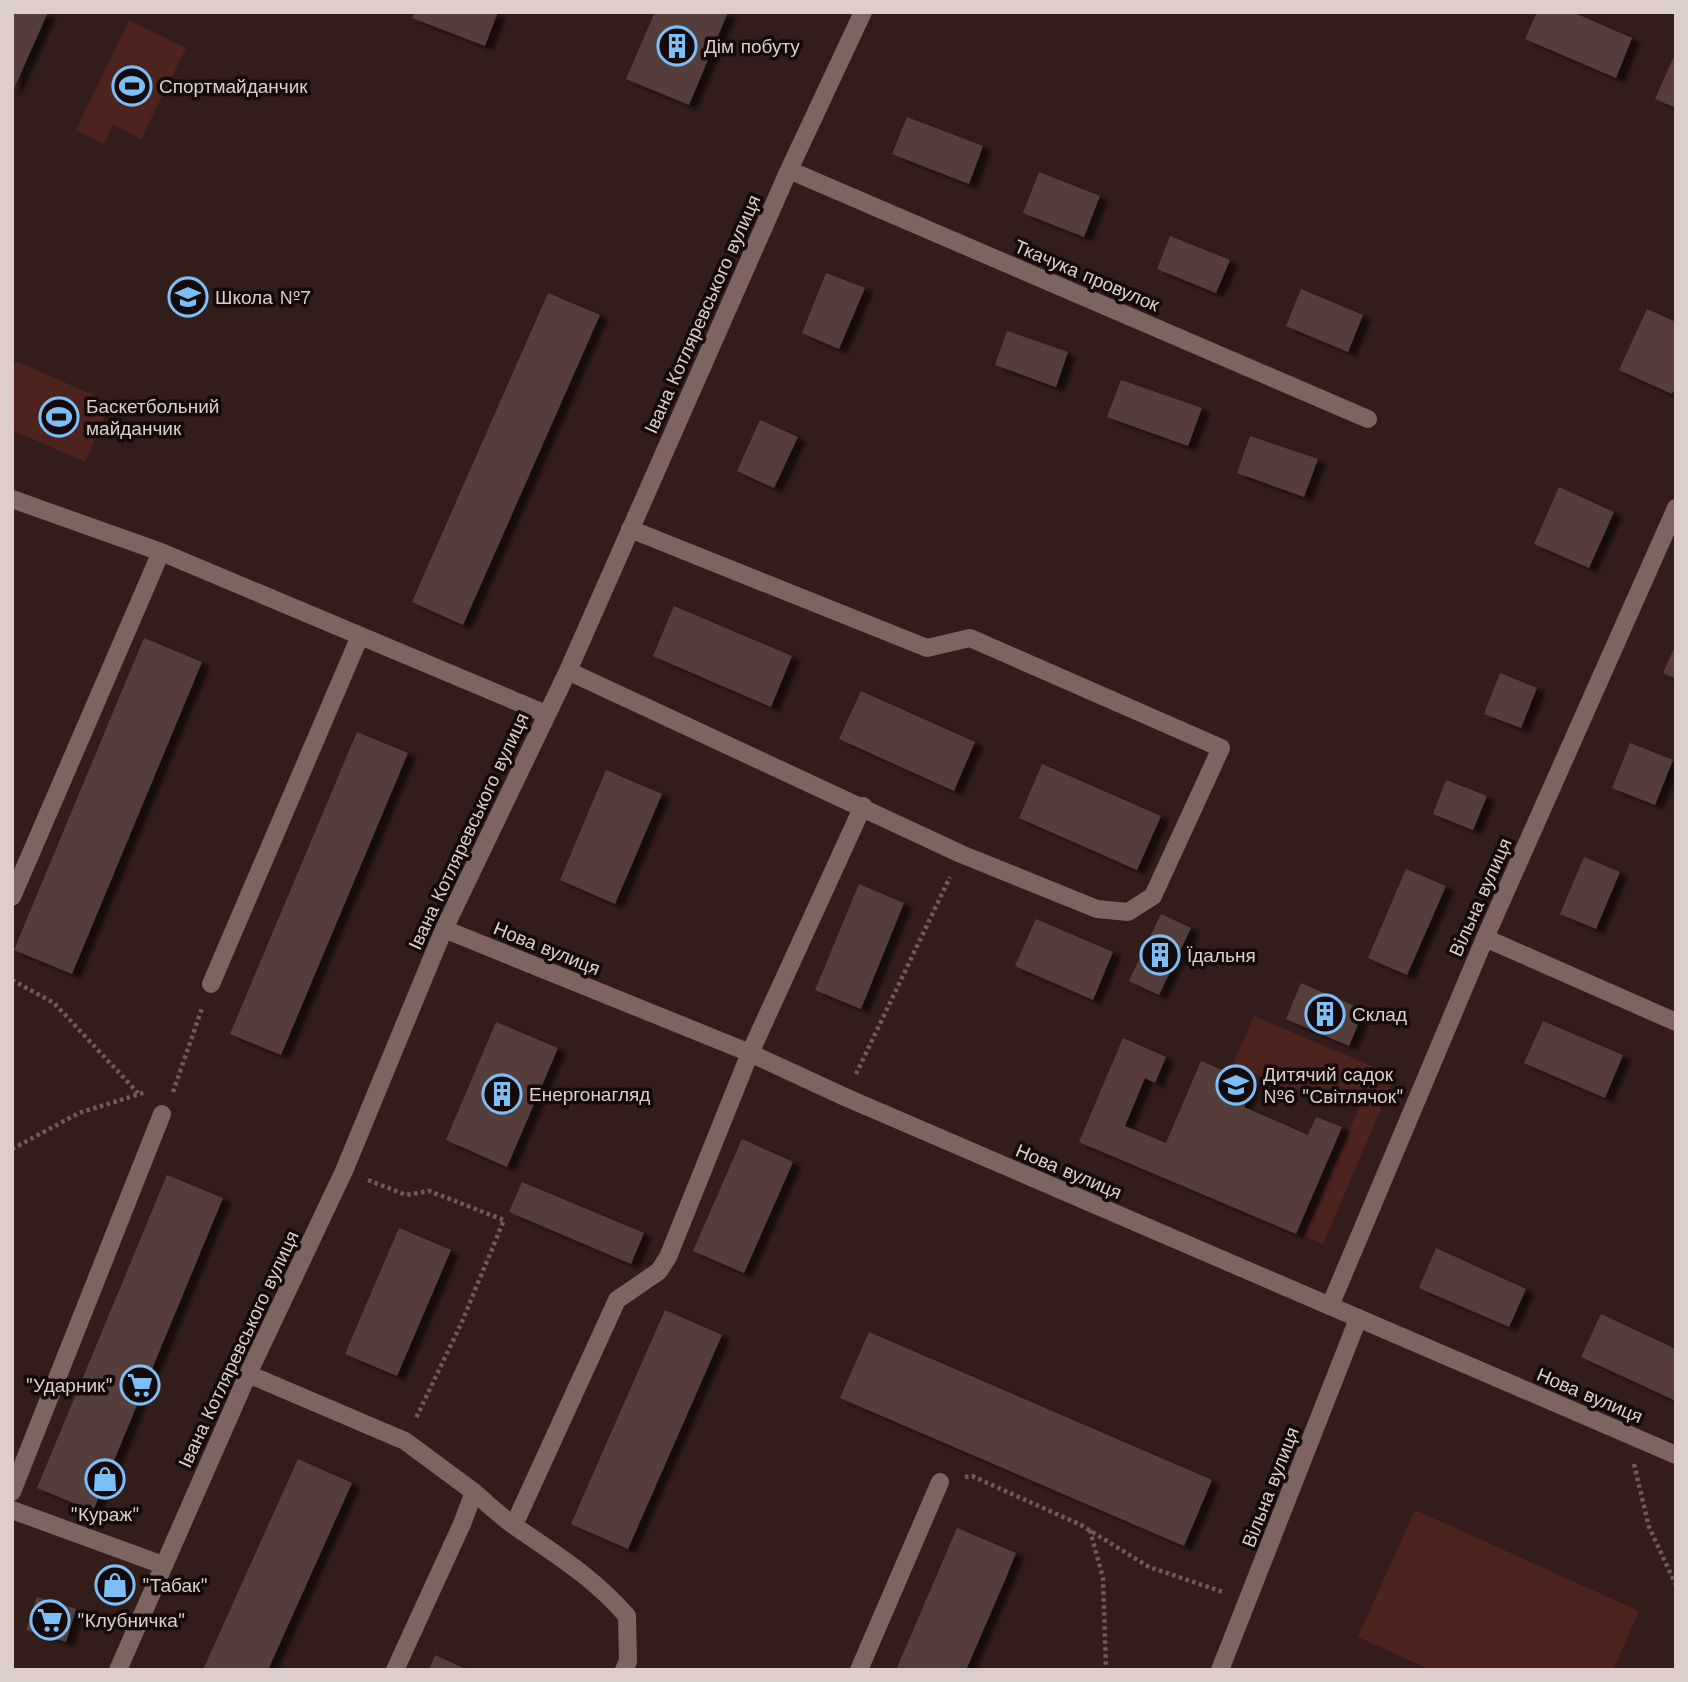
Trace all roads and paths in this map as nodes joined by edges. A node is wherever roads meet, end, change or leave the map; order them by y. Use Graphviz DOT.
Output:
graph roads {
  1 [pos="863,12"];
  2 [pos="789,170"];
  3 [pos="1368,419"];
  4 [pos="12,499"];
  5 [pos="1676,508"];
  6 [pos="630,528"];
  7 [pos="161,552"];
  8 [pos="360,636"];
  9 [pos="568,671"];
  10 [pos="546,714"];
  11 [pos="863,806"];
  12 [pos="961,854"];
  13 [pos="12,897"];
  14 [pos="444,929"];
  15 [pos="1485,938"];
  16 [pos="12,980"];
  17 [pos="211,984"];
  18 [pos="1676,1022"];
  19 [pos="750,1053"];
  20 [pos="175,1088"];
  21 [pos="163,1090"];
  22 [pos="151,1091"];
  23 [pos="138,1093"];
  24 [pos="845,1097"];
  25 [pos="162,1114"];
  26 [pos="12,1149"];
  27 [pos="344,1171"];
  28 [pos="1330,1306"];
  29 [pos="1358,1319"];
  30 [pos="248,1374"];
  31 [pos="1627,1433"];
  32 [pos="405,1441"];
  33 [pos="1676,1455"];
  34 [pos="940,1482"];
  35 [pos="474,1492"];
  36 [pos="12,1493"];
  37 [pos="12,1510"];
  38 [pos="514,1525"];
  39 [pos="1090,1530"];
  40 [pos="163,1565"];
  41 [pos="1255,1585"];
  42 [pos="1676,1585"];
  43 [pos="118,1670"];
  44 [pos="394,1670"];
  45 [pos="624,1670"];
  46 [pos="859,1670"];
  47 [pos="1106,1670"];
  48 [pos="1220,1670"];
  1 -- 2 [label="street, Івана Котляревського вулиця"];
  2 -- 3 [label="street, Ткачука провулок"];
  2 -- 6 [label="street, Івана Котляревського вулиця"];
  4 -- 7 [label="street"];
  5 -- 15 [label="street, Вільна вулиця"];
  6 -- 9 [label="street, Івана Котляревського вулиця"];
  6 -- 12 [label="street"];
  7 -- 8 [label="street"];
  7 -- 13 [label="street"];
  8 -- 10 [label="street"];
  8 -- 17 [label="street"];
  9 -- 10 [label="street, Івана Котляревського вулиця"];
  9 -- 11 [label="street"];
  10 -- 14 [label="street, Івана Котляревського вулиця"];
  11 -- 12 [label="street"];
  11 -- 19 [label="street"];
  12 -- 24 [label="path"];
  14 -- 19 [label="street, Нова вулиця"];
  14 -- 27 [label="street, Івана Котляревського вулиця"];
  15 -- 18 [label="street"];
  15 -- 28 [label="street, Вільна вулиця"];
  16 -- 23 [label="path"];
  17 -- 20 [label="path"];
  19 -- 24 [label="street, Нова вулиця"];
  19 -- 38 [label="street"];
  20 -- 21 [label="path"];
  20 -- 25 [label="path"];
  22 -- 23 [label="path"];
  23 -- 26 [label="path"];
  24 -- 28 [label="street, Нова вулиця"];
  25 -- 36 [label="street"];
  27 -- 30 [label="street, Івана Котляревського вулиця"];
  27 -- 32 [label="path"];
  28 -- 29 [label="street, Нова вулиця"];
  29 -- 31 [label="street, Нова вулиця"];
  29 -- 41 [label="street, Вільна вулиця"];
  30 -- 32 [label="street"];
  30 -- 40 [label="street, Івана Котляревського вулиця"];
  31 -- 33 [label="street, Нова вулиця"];
  31 -- 42 [label="path"];
  32 -- 35 [label="street"];
  34 -- 39 [label="path"];
  34 -- 46 [label="street"];
  35 -- 38 [label="street"];
  35 -- 44 [label="street"];
  37 -- 40 [label="street"];
  38 -- 45 [label="street"];
  39 -- 41 [label="path"];
  39 -- 47 [label="path"];
  40 -- 43 [label="street, Івана Котляревського вулиця"];
  41 -- 48 [label="street, Вільна вулиця"];
}
